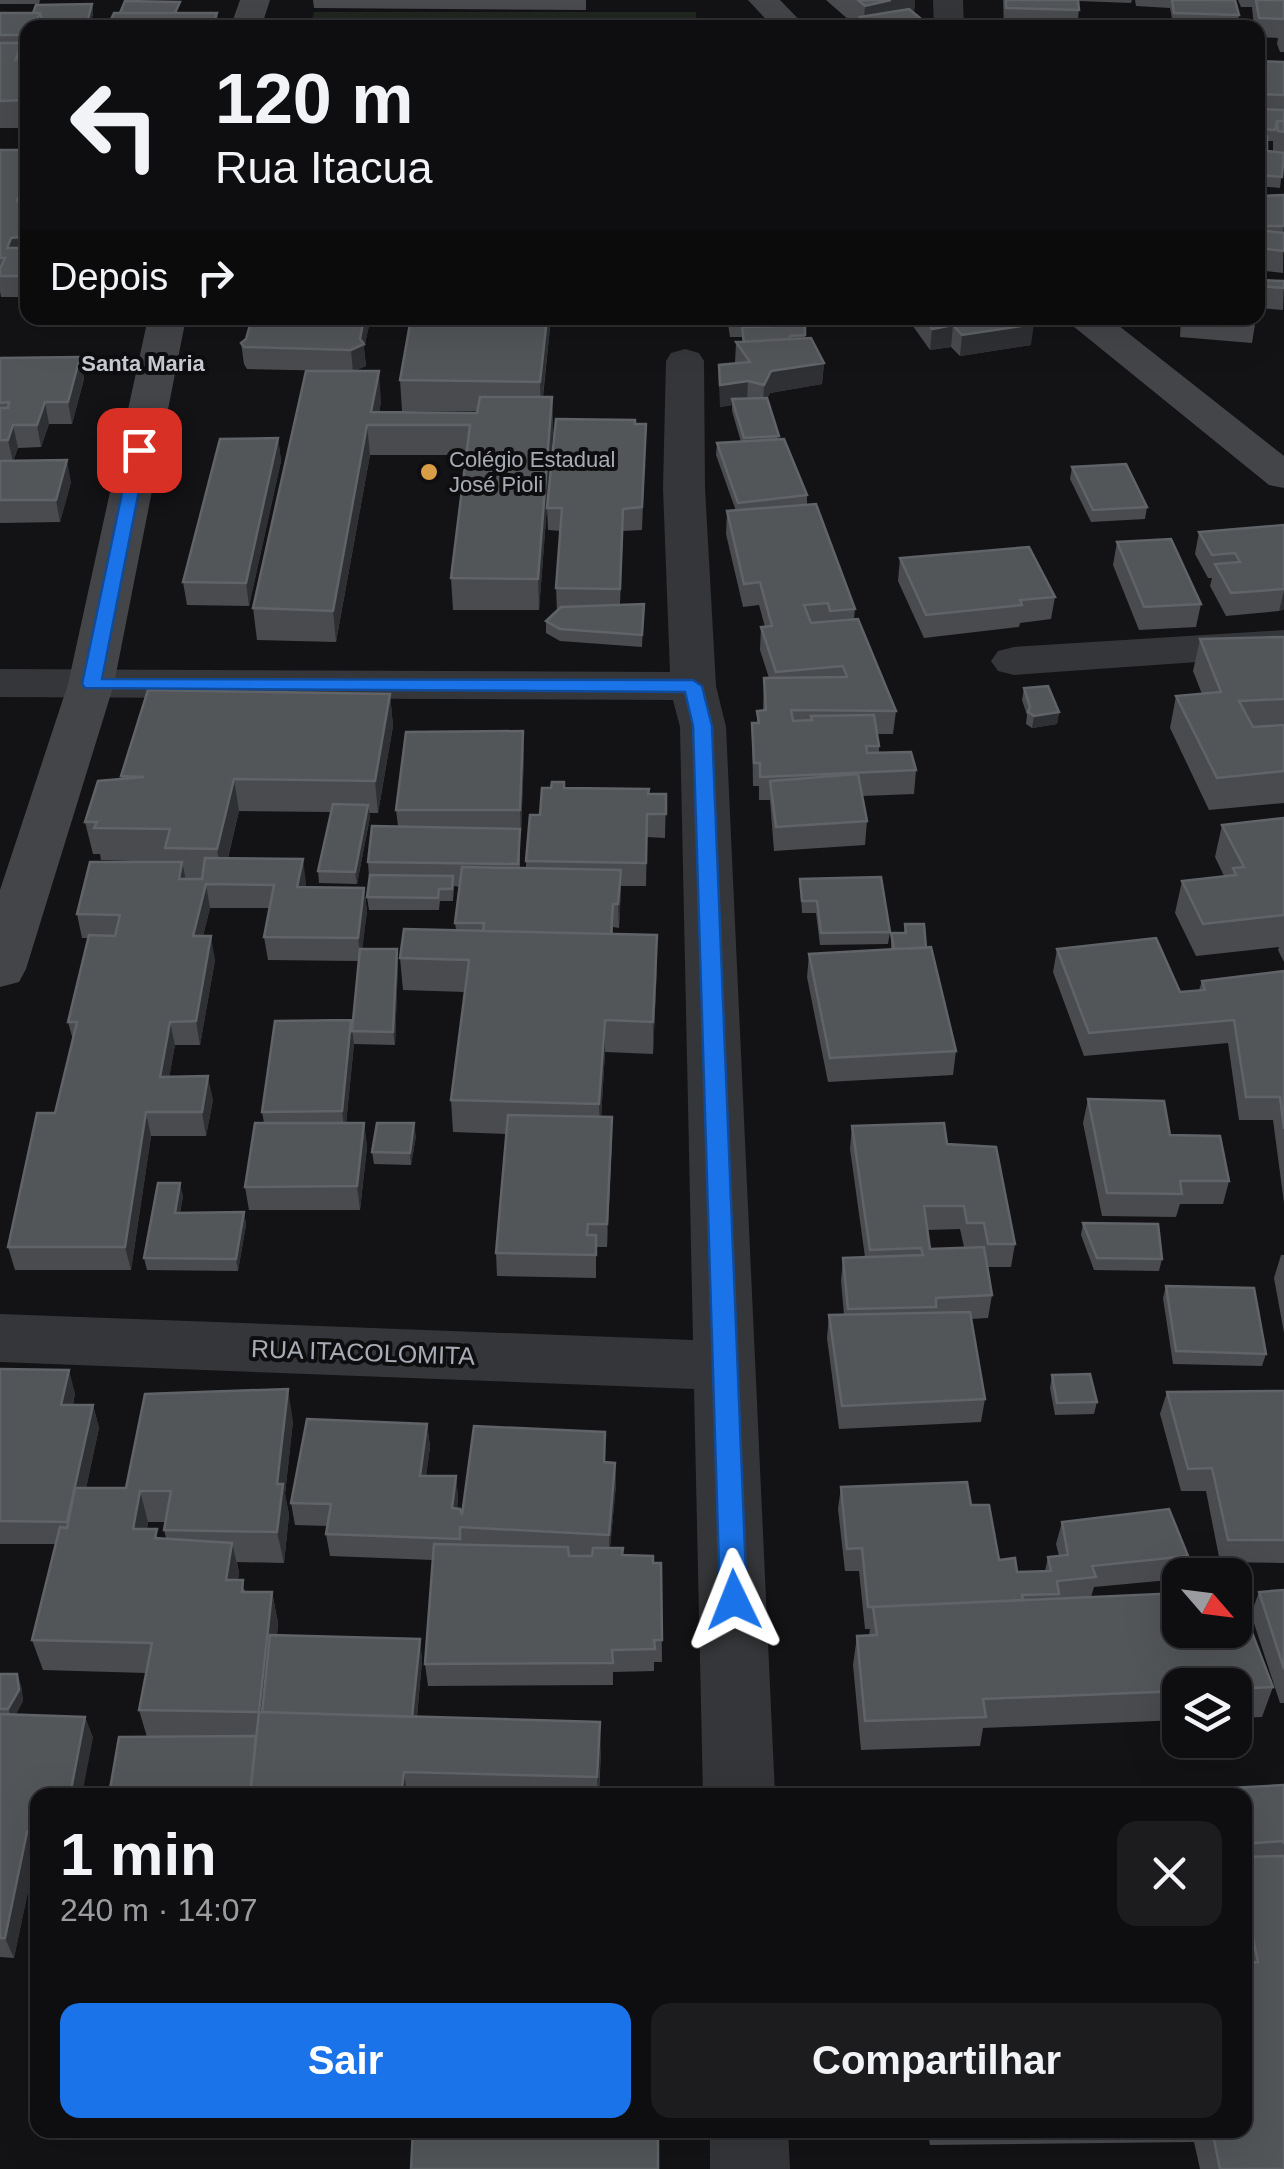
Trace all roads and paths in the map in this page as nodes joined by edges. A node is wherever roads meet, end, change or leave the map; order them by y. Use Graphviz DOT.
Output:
graph roads {
  1 [pos="763,0"];
  2 [pos="784,20"];
  3 [pos="166,325"];
  4 [pos="1095,325"];
  5 [pos="684,361"];
  6 [pos="1284,476"];
  7 [pos="1284,643"];
  8 [pos="1014,661"];
  9 [pos="0,683"];
  10 [pos="91,684"];
  11 [pos="693,686"];
  12 [pos="0,970"];
  13 [pos="0,1338"];
  14 [pos="726,1366"];
  15 [pos="739,1788"];
  16 [pos="749,2138"];
  17 [pos="750,2169"];
  1 -- 2 [label="street"];
  3 -- 10 [label="street"];
  4 -- 6 [label="street"];
  5 -- 11 [label="street"];
  7 -- 8 [label="street"];
  9 -- 10 [label="street"];
  10 -- 11 [label="street"];
  10 -- 12 [label="street"];
  11 -- 14 [label="street"];
  13 -- 14 [label="street, RUA ITACOLOMITA"];
  14 -- 15 [label="street"];
  16 -- 17 [label="street"];
}
